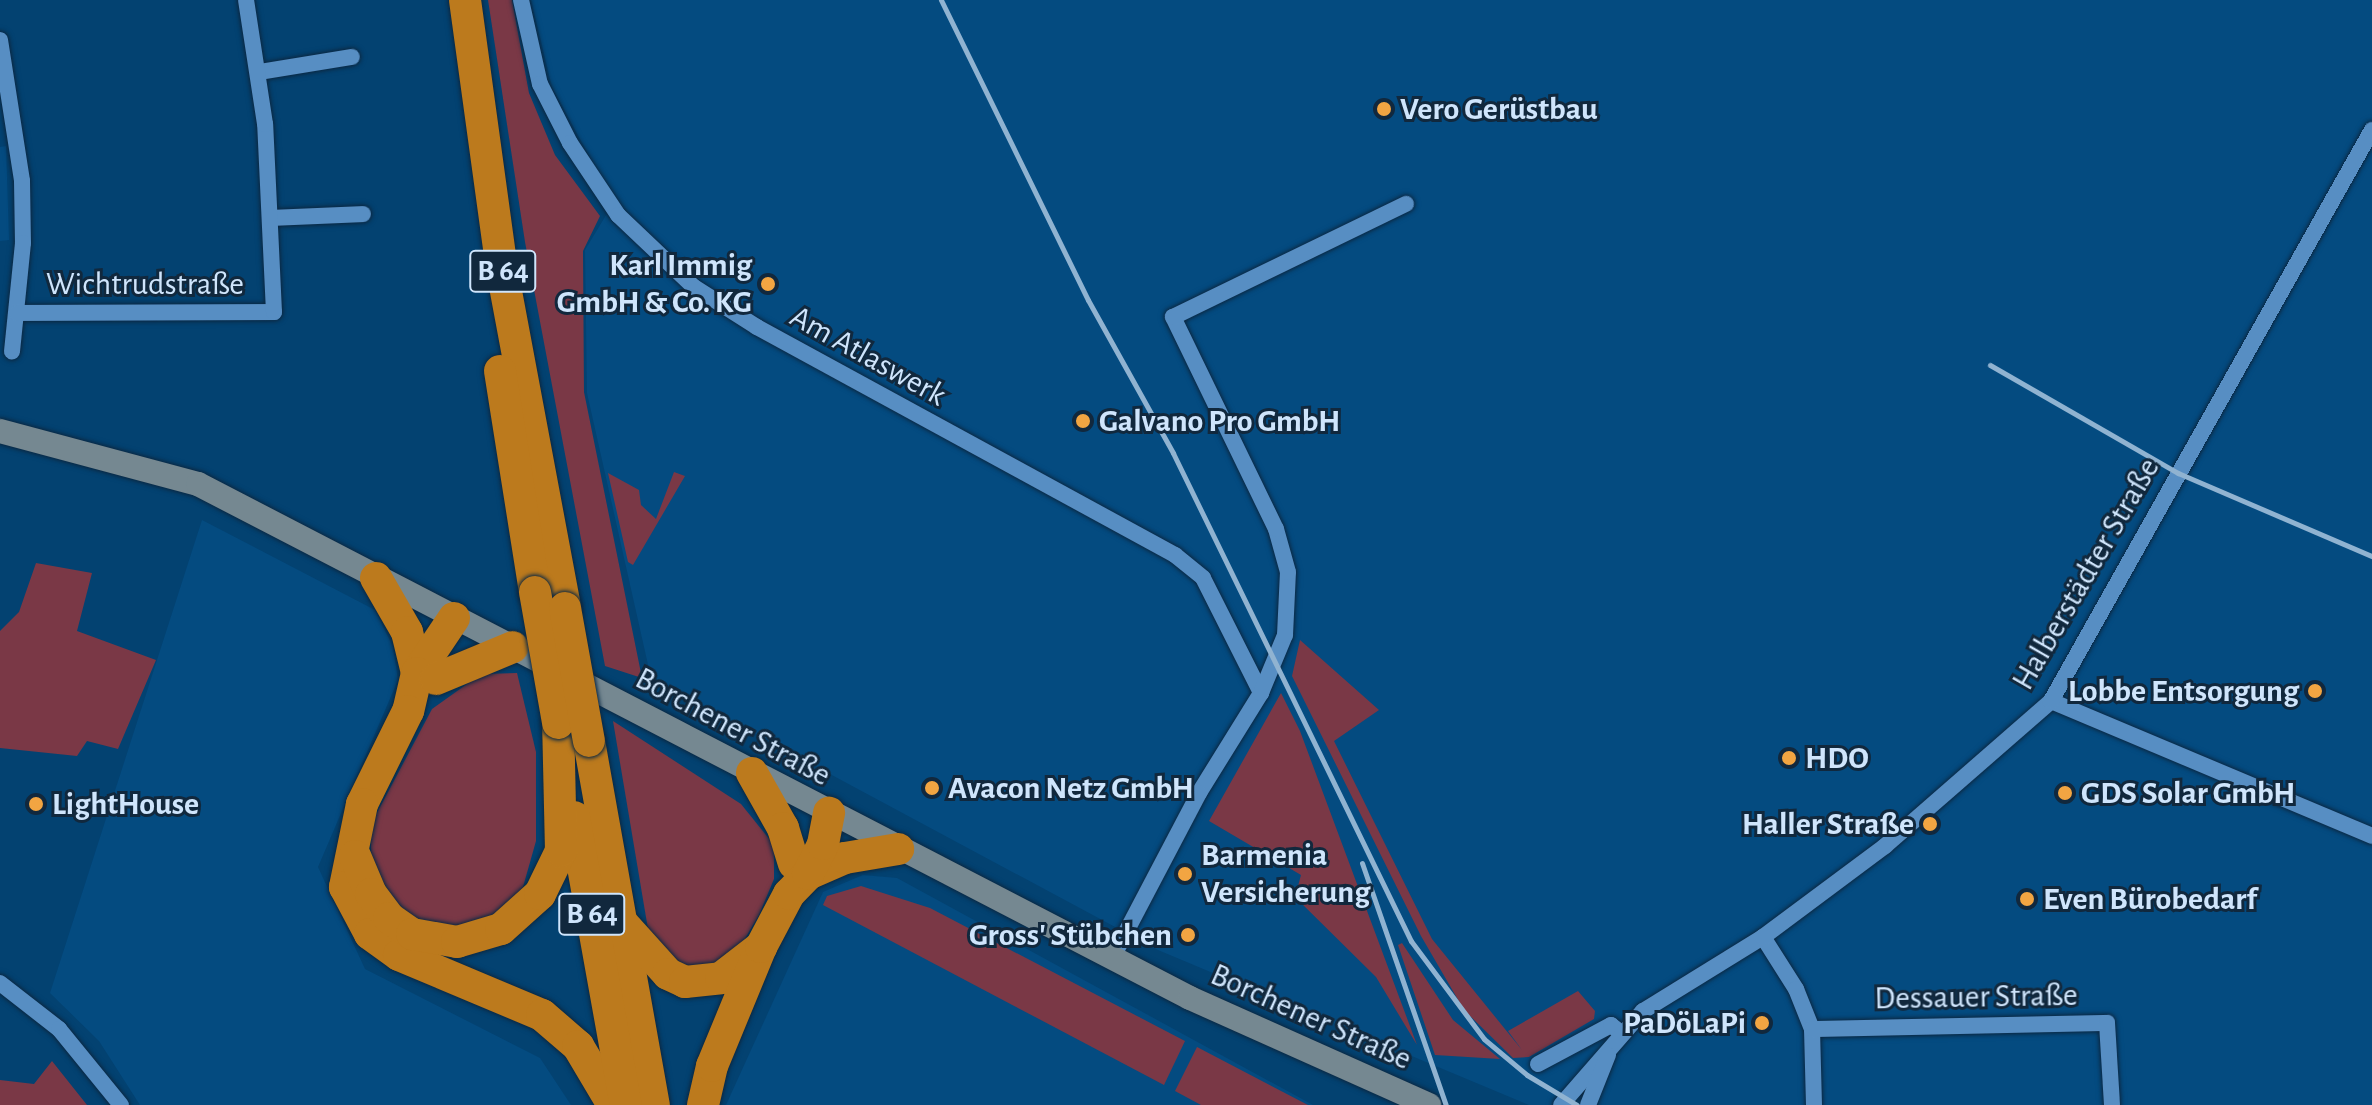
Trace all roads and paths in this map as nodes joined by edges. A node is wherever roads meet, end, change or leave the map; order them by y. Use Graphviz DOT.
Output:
graph roads {
  1 [pos="246,0"];
  2 [pos="445,0"];
  3 [pos="465,0"];
  4 [pos="521,0"];
  5 [pos="0,40"];
  6 [pos="352,57"];
  7 [pos="259,72"];
  8 [pos="2372,130"];
  9 [pos="1406,204"];
  10 [pos="363,214"];
  11 [pos="272,218"];
  12 [pos="17,313"];
  13 [pos="12,351"];
  14 [pos="0,431"];
  15 [pos="376,578"];
  16 [pos="454,618"];
  17 [pos="513,647"];
  18 [pos="426,676"];
  19 [pos="1261,693"];
  20 [pos="2051,701"];
  21 [pos="558,723"];
  22 [pos="752,773"];
  23 [pos="829,813"];
  24 [pos="2372,836"];
  25 [pos="351,843"];
  26 [pos="898,849"];
  27 [pos="797,877"];
  28 [pos="621,921"];
  29 [pos="1763,937"];
  30 [pos="761,947"];
  31 [pos="1112,959"];
  32 [pos="0,983"];
  33 [pos="1812,1029"];
  34 [pos="1616,1037"];
  35 [pos="1538,1064"];
  36 [pos="1590,1103"];
  37 [pos="121,1105"];
  38 [pos="613,1105"];
  39 [pos="626,1105"];
  40 [pos="654,1105"];
  41 [pos="703,1105"];
  42 [pos="1429,1105"];
  43 [pos="1561,1105"];
  44 [pos="1814,1105"];
  45 [pos="2112,1105"];
  1 -- 7 [label="street"];
  2 -- 21 [label="highway, B 64, bridge"];
  3 -- 28 [label="highway, B 64, bridge"];
  4 -- 19 [label="street, Am Atlaswerk"];
  5 -- 12 [label="street"];
  6 -- 7 [label="street"];
  7 -- 11 [label="street"];
  8 -- 20 [label="street, Halberstädter Straße"];
  9 -- 19 [label="street"];
  10 -- 11 [label="street"];
  11 -- 12 [label="street, Wichtrudstraße"];
  12 -- 13 [label="street"];
  14 -- 15 [label="main road, Borchener Straße"];
  15 -- 16 [label="main road, Borchener Straße"];
  15 -- 18 [label="highway"];
  16 -- 17 [label="main road, Borchener Straße"];
  16 -- 18 [label="highway"];
  17 -- 18 [label="highway"];
  17 -- 22 [label="main road, Borchener Straße"];
  18 -- 25 [label="highway"];
  19 -- 31 [label="street"];
  20 -- 24 [label="street"];
  20 -- 29 [label="street, Halberstädter Straße"];
  21 -- 25 [label="highway"];
  21 -- 39 [label="highway, B 64"];
  22 -- 23 [label="main road, Borchener Straße"];
  22 -- 27 [label="highway"];
  23 -- 26 [label="main road, Borchener Straße"];
  23 -- 27 [label="highway"];
  25 -- 38 [label="highway"];
  26 -- 27 [label="highway"];
  26 -- 31 [label="main road, Borchener Straße"];
  27 -- 30 [label="highway"];
  28 -- 30 [label="highway"];
  28 -- 40 [label="highway, B 64"];
  29 -- 33 [label="street"];
  29 -- 34 [label="street, Halberstädter Straße"];
  30 -- 41 [label="highway"];
  31 -- 42 [label="main road, Borchener Straße"];
  32 -- 37 [label="street"];
  33 -- 44 [label="street"];
  33 -- 45 [label="street, Dessauer Straße"];
  34 -- 35 [label="street, Halberstädter Straße"];
  34 -- 36 [label="street"];
  34 -- 43 [label="street, Halberstädter Straße"];
}
